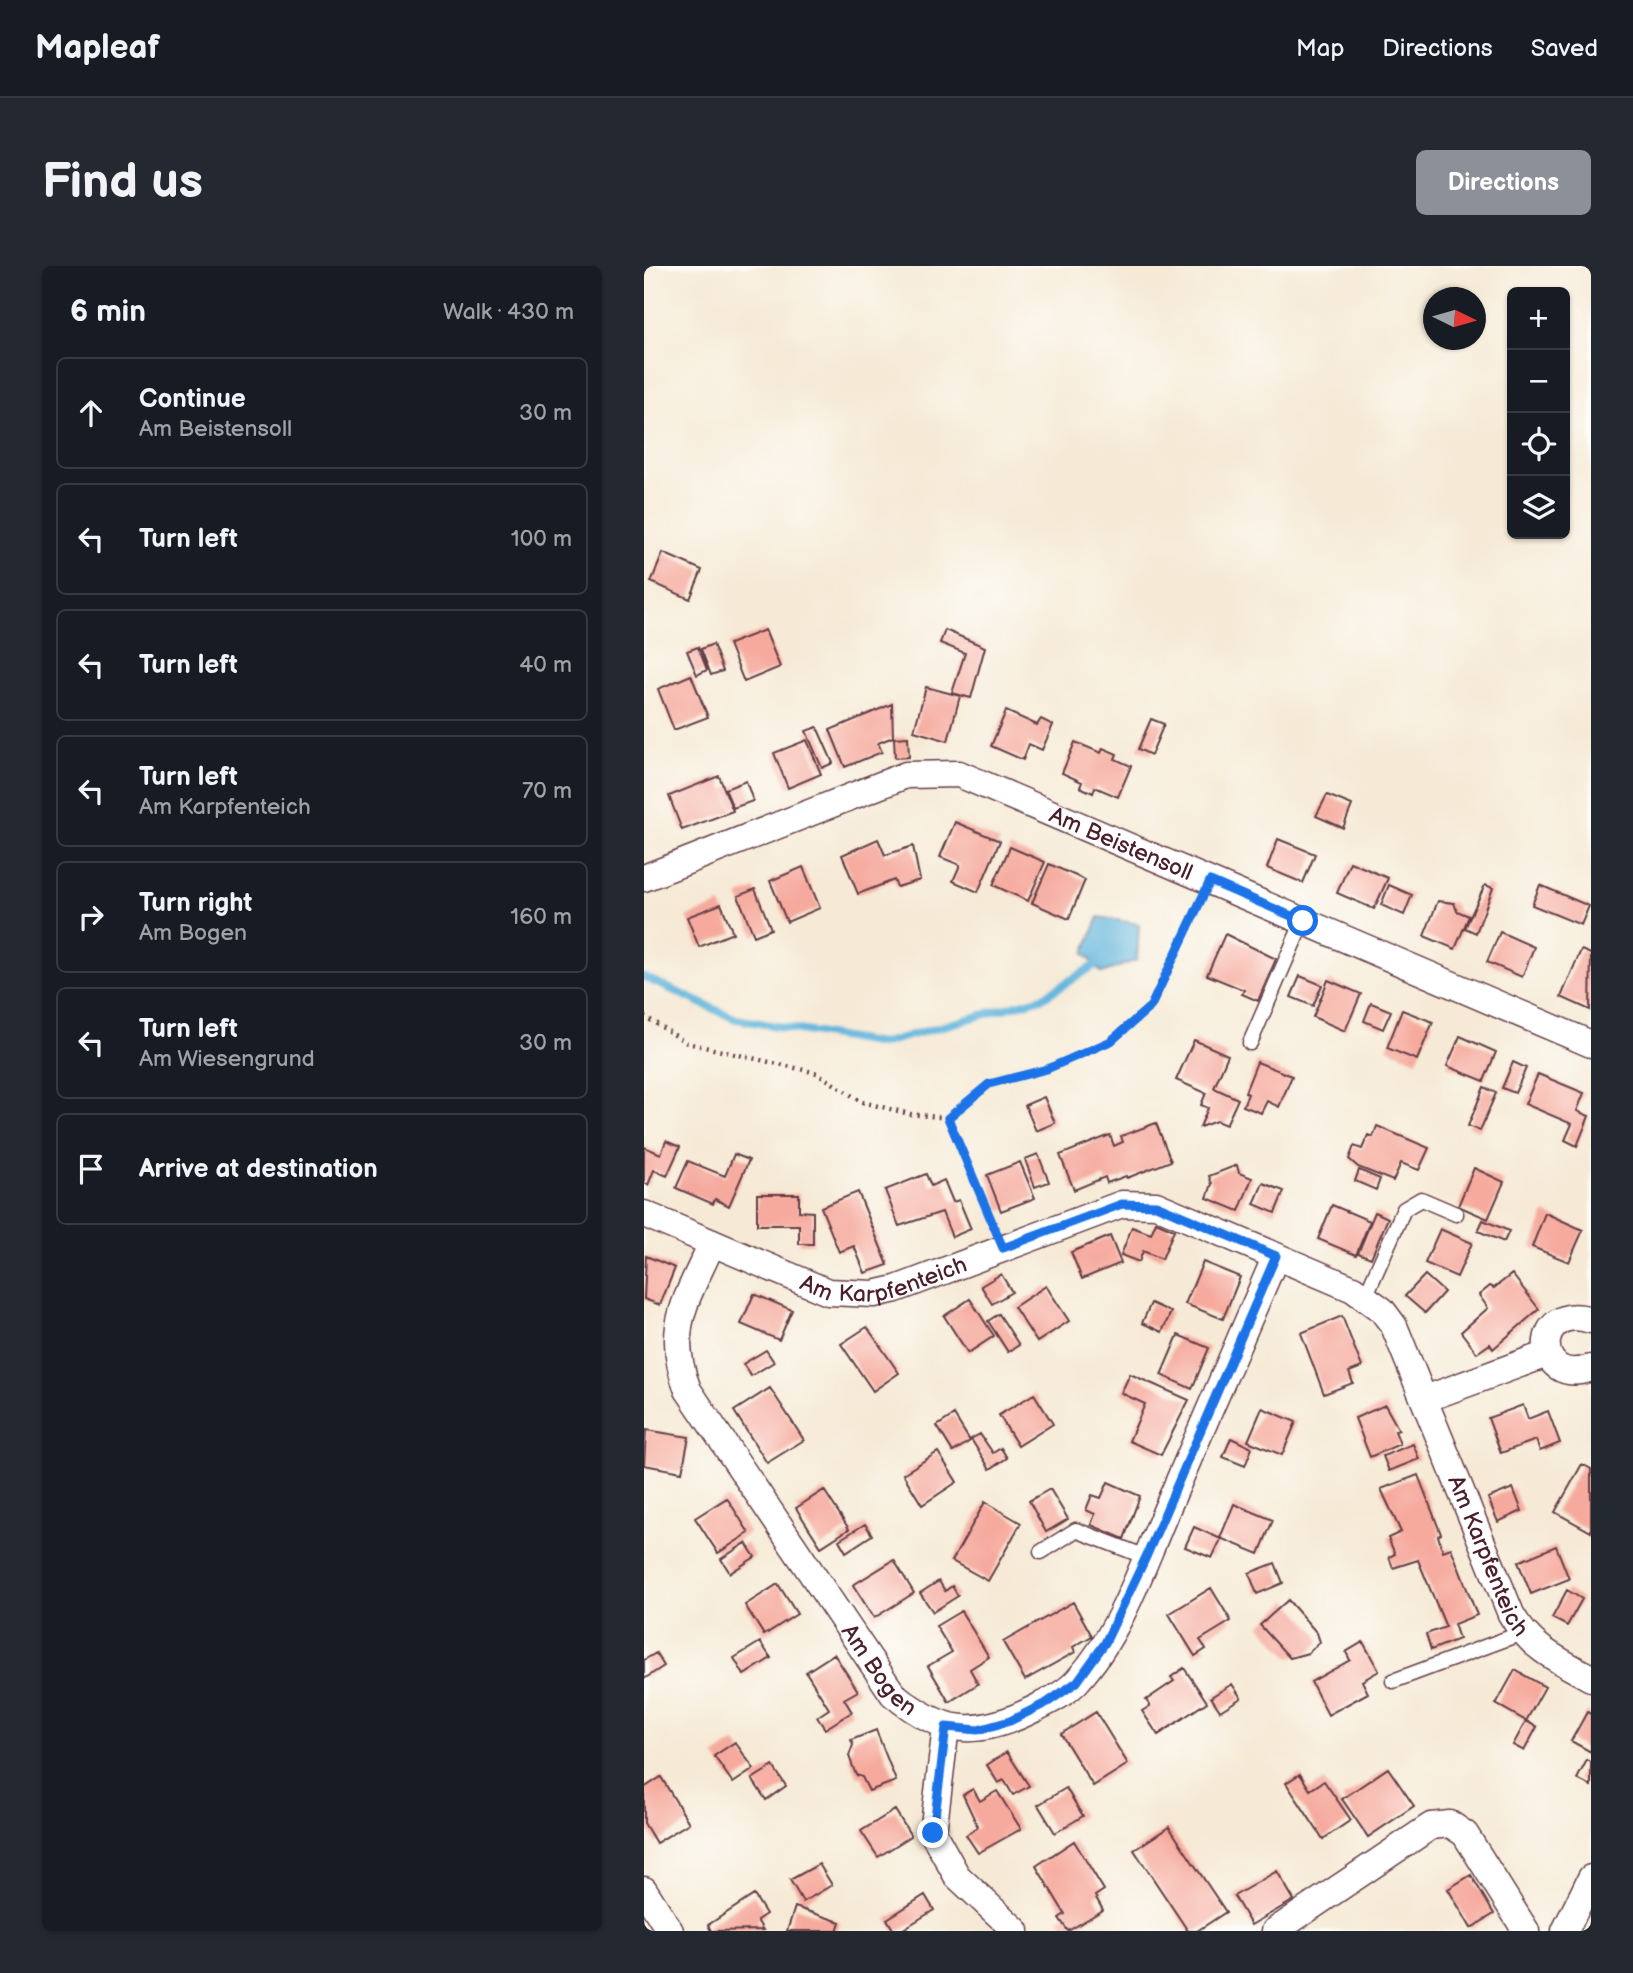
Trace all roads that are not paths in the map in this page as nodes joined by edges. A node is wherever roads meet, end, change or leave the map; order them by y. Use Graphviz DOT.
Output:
graph roads {
  1 [pos="644,878"];
  2 [pos="1303,921"];
  3 [pos="1250,1042"];
  4 [pos="1591,1044"];
  5 [pos="644,1214"];
  6 [pos="1456,1214"];
  7 [pos="712,1243"];
  8 [pos="1276,1256"];
  9 [pos="1365,1297"];
  10 [pos="1591,1320"];
  11 [pos="1547,1354"];
  12 [pos="1591,1368"];
  13 [pos="1425,1399"];
  14 [pos="1041,1552"];
  15 [pos="1146,1557"];
  16 [pos="1522,1633"];
  17 [pos="1591,1678"];
  18 [pos="1393,1681"];
  19 [pos="946,1727"];
  20 [pos="1591,1878"];
  21 [pos="644,1890"];
  22 [pos="670,1931"];
  23 [pos="1016,1931"];
  24 [pos="1275,1931"];
  25 [pos="1526,1931"];
  26 [pos="1565,1931"];
  1 -- 2 [label="street, Am Beistensoll"];
  2 -- 3 [label="lane"];
  2 -- 4 [label="street, Am Beistensoll"];
  5 -- 7 [label="street, Am Karpfenteich"];
  6 -- 9 [label="lane"];
  7 -- 8 [label="street, Am Karpfenteich"];
  7 -- 19 [label="street, Am Bogen"];
  8 -- 9 [label="street, Am Karpfenteich"];
  8 -- 15 [label="street, Am Bogen"];
  9 -- 13 [label="street, Am Karpfenteich"];
  10 -- 11 [label="street"];
  11 -- 12 [label="street"];
  11 -- 13 [label="street"];
  13 -- 16 [label="street, Am Karpfenteich"];
  14 -- 15 [label="lane"];
  15 -- 19 [label="street, Am Bogen"];
  16 -- 17 [label="street, Am Karpfenteich"];
  16 -- 18 [label="lane"];
  19 -- 23 [label="street"];
  20 -- 26 [label="street"];
  21 -- 22 [label="street"];
  24 -- 25 [label="street"];
}
